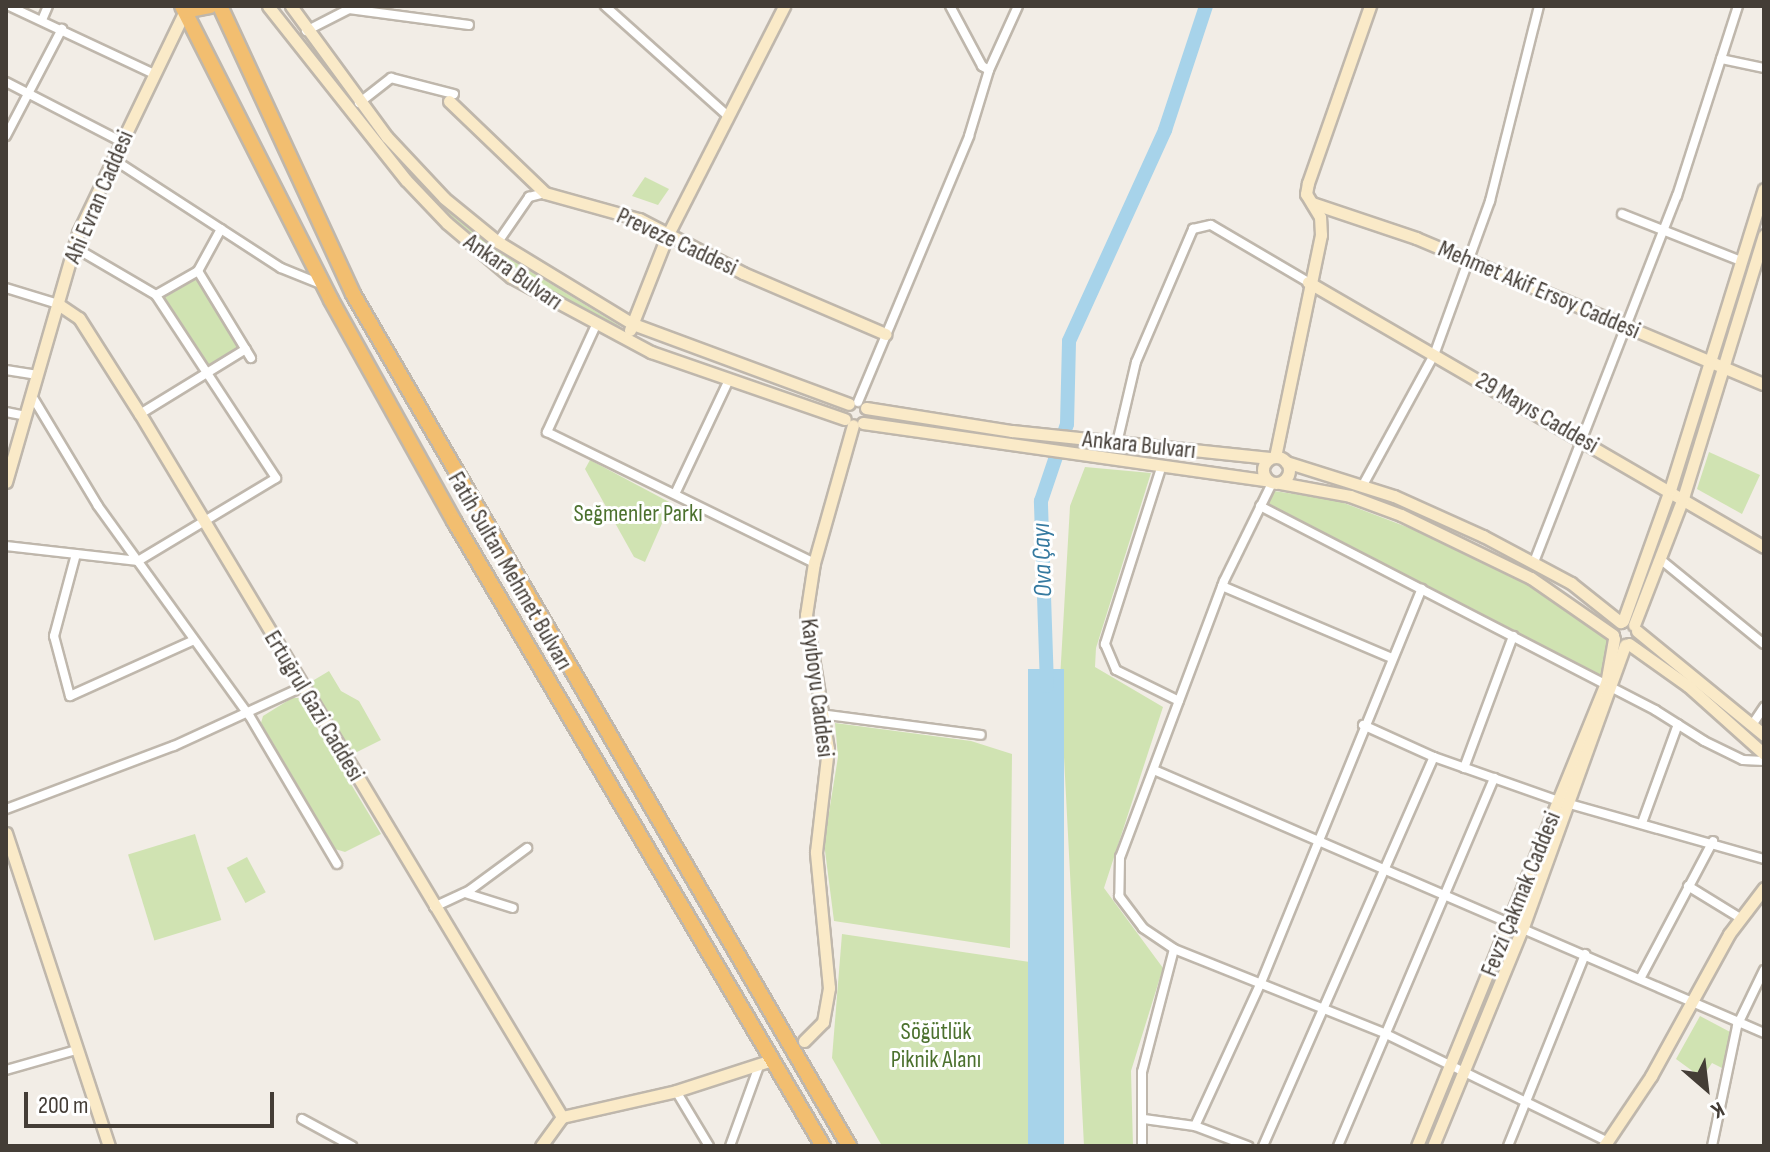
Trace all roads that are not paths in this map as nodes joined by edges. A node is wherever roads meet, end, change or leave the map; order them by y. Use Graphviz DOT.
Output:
graph roads {
  1 [pos="9,6"];
  2 [pos="48,6"];
  3 [pos="210,6"];
  4 [pos="220,6"];
  5 [pos="268,6"];
  6 [pos="291,6"];
  7 [pos="605,6"];
  8 [pos="784,6"];
  9 [pos="950,6"];
  10 [pos="1018,6"];
  11 [pos="1370,6"];
  12 [pos="1539,6"];
  13 [pos="1738,6"];
  14 [pos="183,9"];
  15 [pos="42,20"];
  16 [pos="469,25"];
  17 [pos="62,29"];
  18 [pos="306,31"];
  19 [pos="1721,59"];
  20 [pos="1764,68"];
  21 [pos="989,70"];
  22 [pos="154,74"];
  23 [pos="6,82"];
  24 [pos="28,94"];
  25 [pos="452,97"];
  26 [pos="359,103"];
  27 [pos="728,116"];
  28 [pos="6,136"];
  29 [pos="122,142"];
  30 [pos="113,159"];
  31 [pos="1764,189"];
  32 [pos="545,193"];
  33 [pos="1312,203"];
  34 [pos="1622,214"];
  35 [pos="221,229"];
  36 [pos="1664,230"];
  37 [pos="1764,235"];
  38 [pos="667,236"];
  39 [pos="498,242"];
  40 [pos="74,247"];
  41 [pos="1468,259"];
  42 [pos="1741,261"];
  43 [pos="198,271"];
  44 [pos="1759,271"];
  45 [pos="1308,282"];
  46 [pos="323,285"];
  47 [pos="6,288"];
  48 [pos="156,295"];
  49 [pos="58,304"];
  50 [pos="633,324"];
  51 [pos="596,325"];
  52 [pos="1624,326"];
  53 [pos="885,334"];
  54 [pos="625,341"];
  55 [pos="246,349"];
  56 [pos="1434,355"];
  57 [pos="251,358"];
  58 [pos="1709,363"];
  59 [pos="736,366"];
  60 [pos="1723,368"];
  61 [pos="6,370"];
  62 [pos="207,372"];
  63 [pos="38,375"];
  64 [pos="728,382"];
  65 [pos="1764,384"];
  66 [pos="32,396"];
  67 [pos="858,404"];
  68 [pos="6,412"];
  69 [pos="140,414"];
  70 [pos="26,416"];
  71 [pos="853,422"];
  72 [pos="1580,437"];
  73 [pos="1117,443"];
  74 [pos="1277,459"];
  75 [pos="1162,465"];
  76 [pos="6,479"];
  77 [pos="1273,482"];
  78 [pos="1363,485"];
  79 [pos="1670,490"];
  80 [pos="675,494"];
  81 [pos="1683,498"];
  82 [pos="1260,506"];
  83 [pos="206,525"];
  84 [pos="6,546"];
  85 [pos="1764,547"];
  86 [pos="76,554"];
  87 [pos="1660,559"];
  88 [pos="138,561"];
  89 [pos="1534,562"];
  90 [pos="814,563"];
  91 [pos="1222,586"];
  92 [pos="1422,589"];
  93 [pos="1628,625"];
  94 [pos="1513,636"];
  95 [pos="1613,637"];
  96 [pos="194,640"];
  97 [pos="1764,644"];
  98 [pos="1627,645"];
  99 [pos="1392,658"];
  100 [pos="1609,686"];
  101 [pos="302,687"];
  102 [pos="1179,701"];
  103 [pos="1764,707"];
  104 [pos="820,714"];
  105 [pos="249,715"];
  106 [pos="1678,724"];
  107 [pos="1363,725"];
  108 [pos="1752,725"];
  109 [pos="981,735"];
  110 [pos="1764,735"];
  111 [pos="1764,754"];
  112 [pos="1434,757"];
  113 [pos="1764,761"];
  114 [pos="1464,768"];
  115 [pos="1154,770"];
  116 [pos="1494,778"];
  117 [pos="1564,802"];
  118 [pos="6,809"];
  119 [pos="1642,823"];
  120 [pos="6,833"];
  121 [pos="1317,838"];
  122 [pos="1713,841"];
  123 [pos="527,848"];
  124 [pos="1764,859"];
  125 [pos="337,864"];
  126 [pos="1381,868"];
  127 [pos="1688,886"];
  128 [pos="1764,888"];
  129 [pos="464,893"];
  130 [pos="1445,895"];
  131 [pos="434,907"];
  132 [pos="513,908"];
  133 [pos="1740,918"];
  134 [pos="1517,924"];
  135 [pos="1174,949"];
  136 [pos="1585,954"];
  137 [pos="1764,970"];
  138 [pos="1640,979"];
  139 [pos="1260,985"];
  140 [pos="1690,1005"];
  141 [pos="1323,1007"];
  142 [pos="1737,1026"];
  143 [pos="1764,1033"];
  144 [pos="1386,1034"];
  145 [pos="804,1041"];
  146 [pos="76,1050"];
  147 [pos="762,1064"];
  148 [pos="1450,1065"];
  149 [pos="6,1070"];
  150 [pos="1465,1072"];
  151 [pos="676,1091"];
  152 [pos="1527,1103"];
  153 [pos="562,1117"];
  154 [pos="302,1119"];
  155 [pos="1144,1119"];
  156 [pos="1195,1126"];
  157 [pos="1605,1144"];
  158 [pos="109,1146"];
  159 [pos="352,1146"];
  160 [pos="541,1146"];
  161 [pos="709,1146"];
  162 [pos="730,1146"];
  163 [pos="823,1146"];
  164 [pos="849,1146"];
  165 [pos="1142,1146"];
  166 [pos="1248,1146"];
  167 [pos="1263,1146"];
  168 [pos="1338,1146"];
  169 [pos="1417,1146"];
  170 [pos="1433,1146"];
  171 [pos="1508,1146"];
  172 [pos="1712,1146"];
  1 -- 15 [label="street"];
  2 -- 15 [label="street"];
  3 -- 14 [label="highway"];
  4 -- 164 [label="highway, Fatih Sultan Mehmet Bulvarı"];
  5 -- 51 [label="main road, Ankara Bulvarı"];
  6 -- 18 [label="main road, Ankara Bulvarı"];
  7 -- 27 [label="street"];
  8 -- 27 [label="main road"];
  9 -- 21 [label="street"];
  10 -- 21 [label="street"];
  11 -- 33 [label="main road"];
  12 -- 41 [label="street"];
  13 -- 19 [label="street"];
  14 -- 22 [label="main road, Ahi Evran Caddesi"];
  14 -- 46 [label="highway, Fatih Sultan Mehmet Bulvarı"];
  15 -- 17 [label="street"];
  16 -- 18 [label="street"];
  17 -- 22 [label="street"];
  17 -- 24 [label="street"];
  18 -- 26 [label="main road, Ankara Bulvarı"];
  19 -- 20 [label="street"];
  19 -- 36 [label="street"];
  21 -- 53 [label="street"];
  22 -- 29 [label="main road, Ahi Evran Caddesi"];
  23 -- 24 [label="street"];
  24 -- 28 [label="street"];
  24 -- 29 [label="street"];
  25 -- 26 [label="street"];
  25 -- 32 [label="main road, Preveze Caddesi"];
  26 -- 39 [label="main road, Ankara Bulvarı"];
  27 -- 38 [label="main road"];
  29 -- 30 [label="main road, Ahi Evran Caddesi"];
  30 -- 35 [label="street"];
  30 -- 40 [label="main road, Ahi Evran Caddesi"];
  31 -- 42 [label="main road"];
  32 -- 38 [label="main road, Preveze Caddesi"];
  32 -- 39 [label="street"];
  33 -- 41 [label="main road, Mehmet Akif Ersoy Caddesi"];
  33 -- 45 [label="main road"];
  34 -- 36 [label="street"];
  35 -- 43 [label="street"];
  35 -- 46 [label="street"];
  36 -- 42 [label="street"];
  36 -- 52 [label="street"];
  37 -- 44 [label="main road"];
  38 -- 50 [label="main road"];
  38 -- 53 [label="main road, Preveze Caddesi"];
  39 -- 50 [label="main road, Ankara Bulvarı"];
  40 -- 48 [label="street"];
  40 -- 49 [label="main road, Ahi Evran Caddesi"];
  41 -- 52 [label="main road, Mehmet Akif Ersoy Caddesi"];
  41 -- 56 [label="street"];
  42 -- 58 [label="main road"];
  43 -- 48 [label="street"];
  43 -- 55 [label="street"];
  44 -- 60 [label="main road"];
  45 -- 56 [label="main road, 29 Mayıs Caddesi"];
  45 -- 73 [label="street"];
  45 -- 74 [label="main road"];
  46 -- 163 [label="highway, Fatih Sultan Mehmet Bulvarı"];
  47 -- 49 [label="street"];
  48 -- 62 [label="street"];
  49 -- 63 [label="main road, Ahi Evran Caddesi"];
  49 -- 69 [label="main road, Ertuğrul Gazi Caddesi"];
  50 -- 54 [label="main road"];
  50 -- 59 [label="main road, Ankara Bulvarı"];
  51 -- 54 [label="main road, Ankara Bulvarı"];
  51 -- 80 [label="street"];
  52 -- 58 [label="main road, Mehmet Akif Ersoy Caddesi"];
  52 -- 72 [label="street"];
  53 -- 67 [label="street"];
  54 -- 64 [label="main road, Ankara Bulvarı"];
  55 -- 57 [label="street"];
  55 -- 62 [label="street"];
  56 -- 72 [label="main road, 29 Mayıs Caddesi"];
  56 -- 78 [label="street"];
  58 -- 60 [label="main road, Mehmet Akif Ersoy Caddesi"];
  58 -- 79 [label="main road"];
  59 -- 64 [label="main road"];
  59 -- 67 [label="main road, Ankara Bulvarı"];
  60 -- 65 [label="main road, Mehmet Akif Ersoy Caddesi"];
  60 -- 81 [label="main road"];
  61 -- 63 [label="street"];
  62 -- 69 [label="street"];
  62 -- 83 [label="street"];
  63 -- 66 [label="main road, Ahi Evran Caddesi"];
  64 -- 71 [label="main road, Ankara Bulvarı"];
  64 -- 80 [label="street"];
  66 -- 70 [label="main road, Ahi Evran Caddesi"];
  66 -- 88 [label="street"];
  67 -- 71 [label="main road"];
  67 -- 71 [label="main road"];
  67 -- 73 [label="main road, Ankara Bulvarı"];
  68 -- 70 [label="street"];
  69 -- 83 [label="main road, Ertuğrul Gazi Caddesi"];
  70 -- 76 [label="main road, Ahi Evran Caddesi"];
  71 -- 75 [label="main road, Ankara Bulvarı"];
  71 -- 90 [label="main road, Kayıboyu Caddesi"];
  72 -- 79 [label="main road, 29 Mayıs Caddesi"];
  72 -- 89 [label="street"];
  73 -- 74 [label="main road, Ankara Bulvarı"];
  74 -- 77 [label="main road"];
  74 -- 77 [label="main road"];
  74 -- 78 [label="main road, Ankara Bulvarı"];
  75 -- 77 [label="main road, Ankara Bulvarı"];
  75 -- 102 [label="street"];
  77 -- 82 [label="street"];
  77 -- 95 [label="main road, Ankara Bulvarı"];
  78 -- 89 [label="main road, Ankara Bulvarı"];
  79 -- 81 [label="main road, 29 Mayıs Caddesi"];
  79 -- 93 [label="main road"];
  80 -- 90 [label="street"];
  81 -- 85 [label="main road, 29 Mayıs Caddesi"];
  81 -- 87 [label="main road"];
  82 -- 91 [label="street"];
  82 -- 92 [label="street"];
  83 -- 88 [label="street"];
  83 -- 101 [label="main road, Ertuğrul Gazi Caddesi"];
  84 -- 86 [label="street"];
  86 -- 88 [label="street"];
  86 -- 96 [label="street"];
  87 -- 93 [label="main road"];
  87 -- 97 [label="street"];
  88 -- 96 [label="street"];
  89 -- 93 [label="main road, Ankara Bulvarı"];
  90 -- 104 [label="main road, Kayıboyu Caddesi"];
  91 -- 99 [label="street"];
  91 -- 102 [label="street"];
  92 -- 94 [label="street"];
  92 -- 99 [label="street"];
  93 -- 95 [label="main road, Fevzi Çakmak Caddesi"];
  93 -- 98 [label="main road, Fevzi Çakmak Caddesi"];
  93 -- 108 [label="main road, Ankara Bulvarı"];
  94 -- 100 [label="street"];
  94 -- 114 [label="street"];
  95 -- 98 [label="main road, Ankara Bulvarı"];
  95 -- 100 [label="main road, Fevzi Çakmak Caddesi"];
  96 -- 105 [label="street"];
  98 -- 100 [label="main road, Fevzi Çakmak Caddesi"];
  98 -- 111 [label="main road"];
  99 -- 107 [label="street"];
  100 -- 106 [label="street"];
  100 -- 117 [label="main road, Fevzi Çakmak Caddesi"];
  101 -- 105 [label="street"];
  101 -- 131 [label="main road, Ertuğrul Gazi Caddesi"];
  102 -- 115 [label="street"];
  103 -- 108 [label="street"];
  104 -- 109 [label="street"];
  104 -- 145 [label="main road, Kayıboyu Caddesi"];
  105 -- 118 [label="street"];
  105 -- 125 [label="street"];
  106 -- 113 [label="street"];
  106 -- 119 [label="street"];
  107 -- 112 [label="street"];
  107 -- 121 [label="street"];
  108 -- 110 [label="main road, Ankara Bulvarı"];
  112 -- 114 [label="street"];
  112 -- 126 [label="street"];
  114 -- 116 [label="street"];
  115 -- 121 [label="street"];
  115 -- 135 [label="street"];
  116 -- 117 [label="street"];
  116 -- 130 [label="street"];
  117 -- 119 [label="street"];
  117 -- 134 [label="main road, Fevzi Çakmak Caddesi"];
  119 -- 122 [label="street"];
  120 -- 146 [label="main road"];
  121 -- 126 [label="street"];
  121 -- 139 [label="street"];
  122 -- 124 [label="street"];
  122 -- 127 [label="street"];
  123 -- 129 [label="street"];
  126 -- 130 [label="street"];
  126 -- 141 [label="street"];
  127 -- 133 [label="street"];
  127 -- 138 [label="street"];
  128 -- 133 [label="main road"];
  129 -- 131 [label="street"];
  129 -- 132 [label="street"];
  130 -- 134 [label="street"];
  130 -- 144 [label="street"];
  131 -- 153 [label="main road, Ertuğrul Gazi Caddesi"];
  133 -- 140 [label="main road"];
  134 -- 136 [label="street"];
  134 -- 148 [label="main road, Fevzi Çakmak Caddesi"];
  134 -- 150 [label="main road, Fevzi Çakmak Caddesi"];
  135 -- 139 [label="street"];
  135 -- 155 [label="street"];
  136 -- 138 [label="street"];
  136 -- 152 [label="street"];
  137 -- 142 [label="street"];
  138 -- 140 [label="street"];
  139 -- 141 [label="street"];
  139 -- 156 [label="street"];
  140 -- 142 [label="street"];
  140 -- 157 [label="main road"];
  141 -- 144 [label="street"];
  141 -- 167 [label="street"];
  142 -- 143 [label="street"];
  142 -- 172 [label="street"];
  144 -- 148 [label="street"];
  144 -- 168 [label="street"];
  146 -- 149 [label="street"];
  146 -- 158 [label="main road"];
  147 -- 151 [label="main road"];
  147 -- 162 [label="street"];
  148 -- 150 [label="street"];
  148 -- 169 [label="main road, Fevzi Çakmak Caddesi"];
  150 -- 152 [label="street"];
  150 -- 170 [label="main road, Fevzi Çakmak Caddesi"];
  151 -- 153 [label="main road"];
  151 -- 161 [label="street"];
  152 -- 157 [label="street"];
  152 -- 171 [label="street"];
  153 -- 160 [label="main road"];
  154 -- 159 [label="street"];
  155 -- 156 [label="street"];
  155 -- 165 [label="street"];
  156 -- 166 [label="street"];
}
